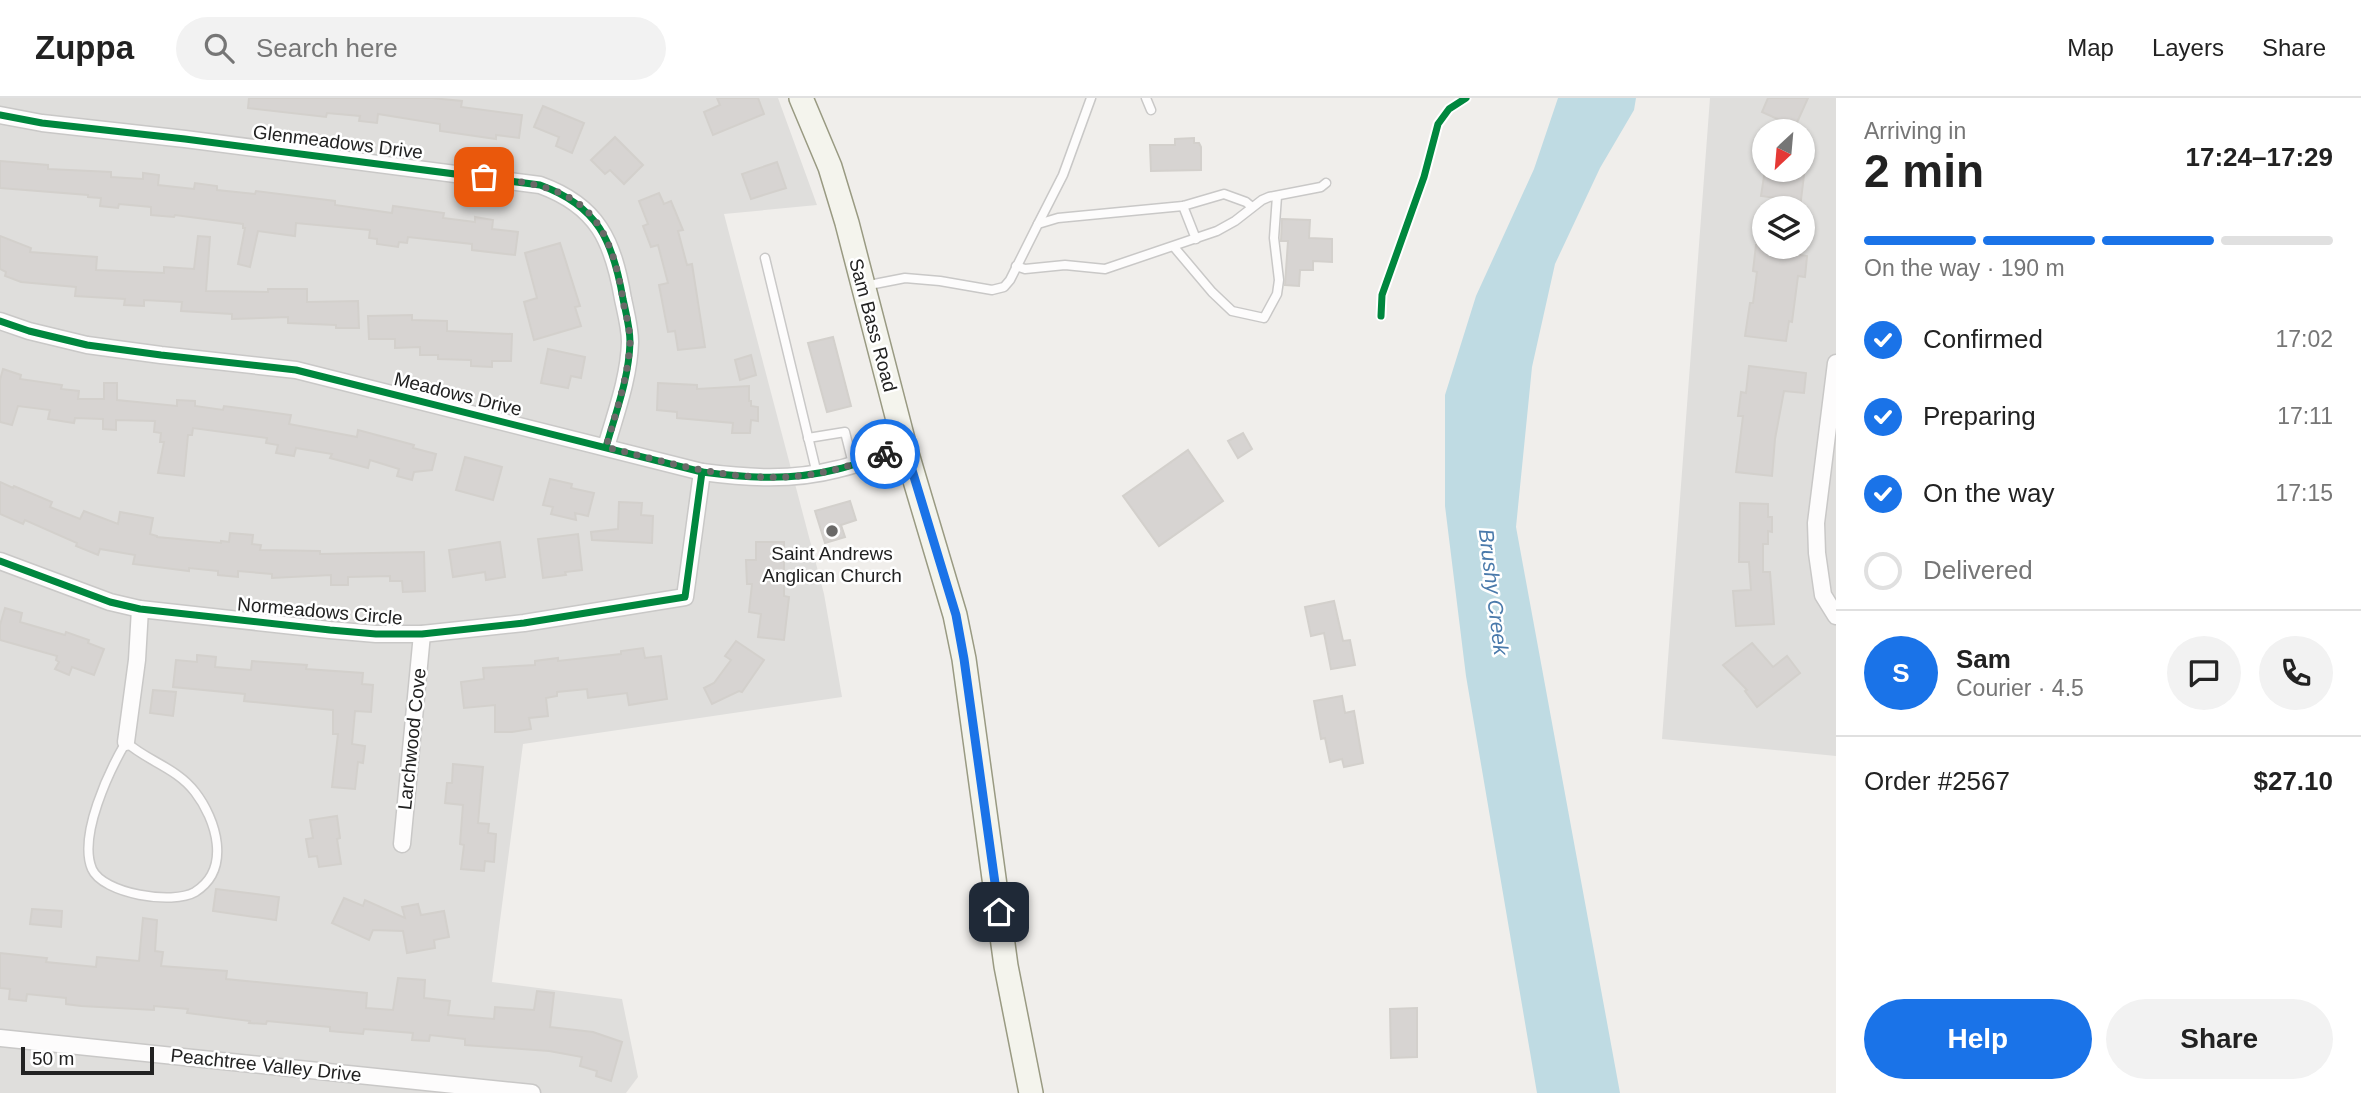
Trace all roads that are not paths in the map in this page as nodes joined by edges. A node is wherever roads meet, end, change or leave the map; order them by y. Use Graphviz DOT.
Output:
graph roads {
  1 [pos="801,98"];
  2 [pos="1091,98"];
  3 [pos="1146,98"];
  4 [pos="1151,110"];
  5 [pos="0,115"];
  6 [pos="1326,183"];
  7 [pos="1277,196"];
  8 [pos="1183,206"];
  9 [pos="1252,207"];
  10 [pos="1038,224"];
  11 [pos="1196,239"];
  12 [pos="1174,247"];
  13 [pos="765,258"];
  14 [pos="1016,266"];
  15 [pos="862,286"];
  16 [pos="0,321"];
  17 [pos="1836,363"];
  18 [pos="808,438"];
  19 [pos="606,447"];
  20 [pos="905,447"];
  21 [pos="853,464"];
  22 [pos="702,472"];
  23 [pos="817,474"];
  24 [pos="0,561"];
  25 [pos="140,610"];
  26 [pos="1836,616"];
  27 [pos="422,634"];
  28 [pos="126,742"];
  29 [pos="402,844"];
  30 [pos="0,1038"];
  31 [pos="532,1093"];
  32 [pos="1031,1093"];
  1 -- 15 [label="main road, Sam Bass Road"];
  2 -- 10 [label="lane"];
  3 -- 4 [label="lane"];
  5 -- 19 [label="street, Glenmeadows Drive"];
  6 -- 7 [label="lane"];
  7 -- 9 [label="lane"];
  7 -- 12 [label="lane"];
  8 -- 9 [label="lane"];
  8 -- 10 [label="lane"];
  8 -- 11 [label="lane"];
  9 -- 11 [label="lane"];
  10 -- 14 [label="lane"];
  11 -- 12 [label="lane"];
  12 -- 14 [label="lane"];
  13 -- 18 [label="lane"];
  14 -- 15 [label="lane"];
  15 -- 20 [label="main road, Sam Bass Road"];
  16 -- 19 [label="street, Meadows Drive"];
  17 -- 26 [label="street"];
  18 -- 21 [label="lane"];
  18 -- 23 [label="lane"];
  19 -- 22 [label="street, Meadows Drive"];
  20 -- 21 [label="street, Meadows Drive"];
  20 -- 32 [label="main road, Sam Bass Road"];
  21 -- 23 [label="street, Meadows Drive"];
  22 -- 23 [label="street, Meadows Drive"];
  22 -- 27 [label="street, Normeadows Circle"];
  24 -- 25 [label="street, Normeadows Circle"];
  25 -- 27 [label="street, Normeadows Circle"];
  25 -- 28 [label="street"];
  27 -- 29 [label="street, Larchwood Cove"];
  28 -- 28 [label="lane"];
  30 -- 31 [label="street, Peachtree Valley Drive"];
}
